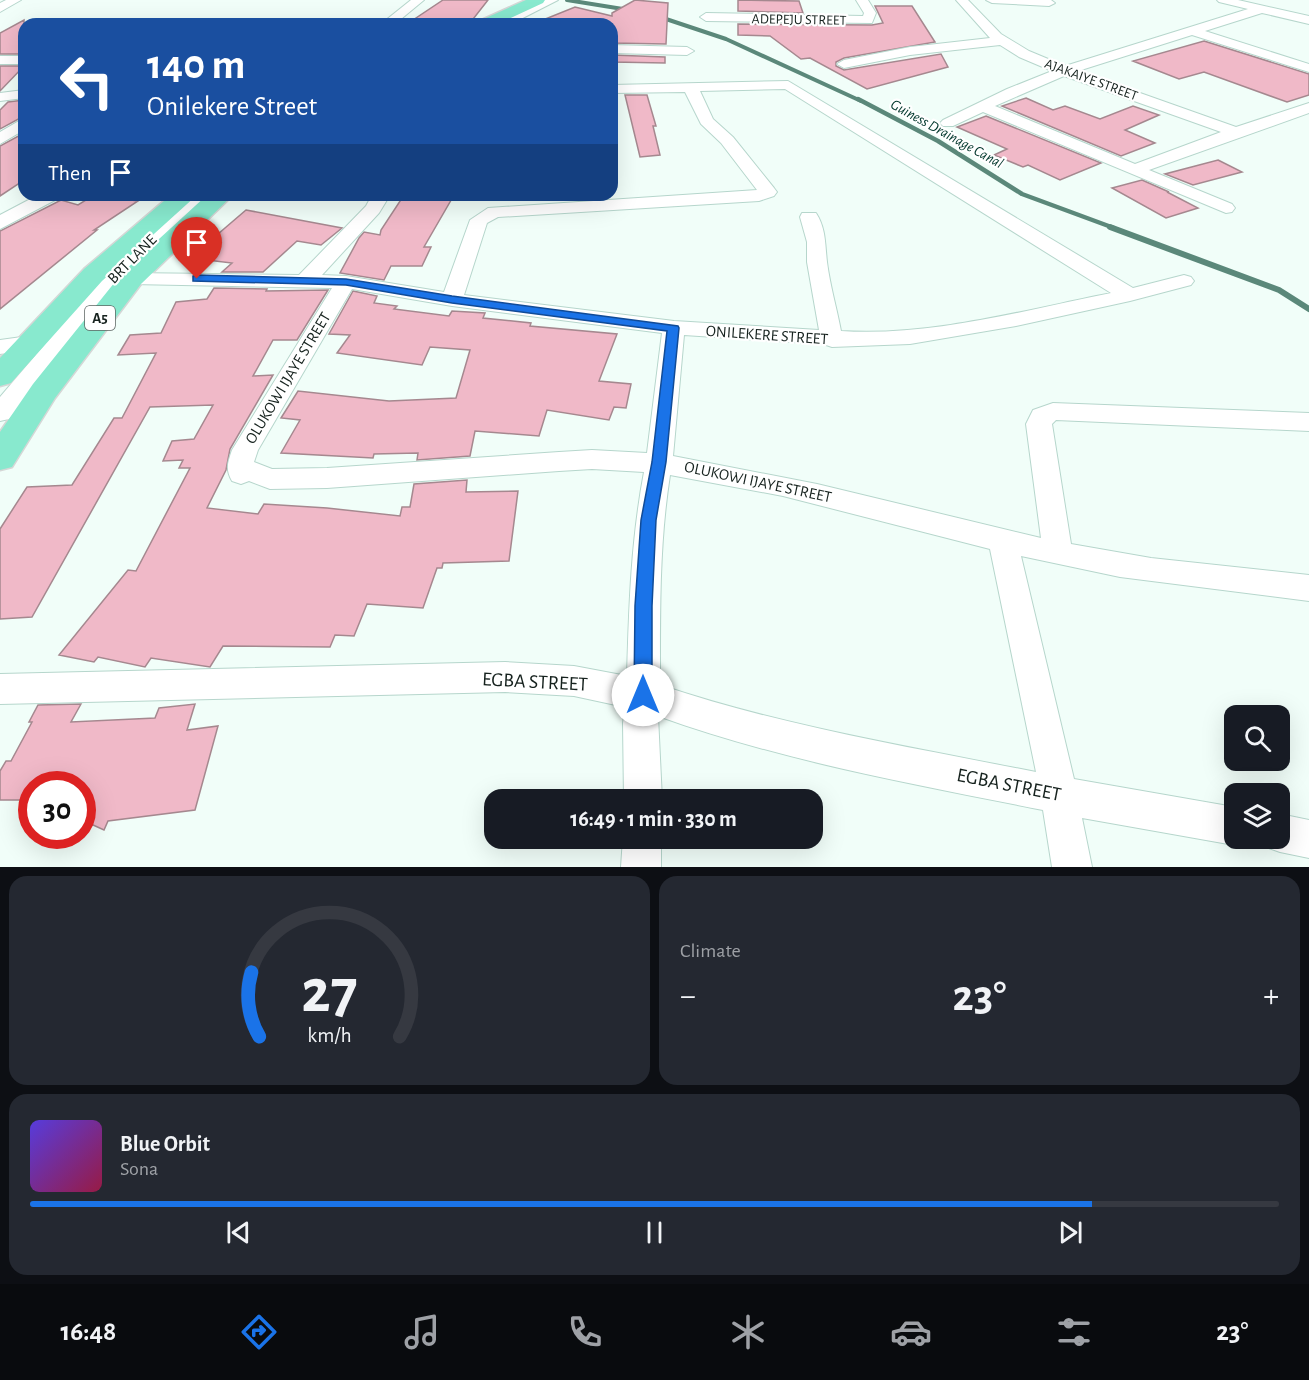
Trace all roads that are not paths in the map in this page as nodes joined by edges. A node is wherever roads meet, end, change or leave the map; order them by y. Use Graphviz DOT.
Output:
graph roads {
  1 [pos="15,0"];
  2 [pos="418,0"];
  3 [pos="862,0"];
  4 [pos="962,0"];
  5 [pos="992,0"];
  6 [pos="1223,0"];
  7 [pos="548,2"];
  8 [pos="1049,3"];
  9 [pos="0,8"];
  10 [pos="1262,9"];
  11 [pos="706,17"];
  12 [pos="395,18"];
  13 [pos="502,18"];
  14 [pos="514,18"];
  15 [pos="525,18"];
  16 [pos="1309,20"];
  17 [pos="1193,30"];
  18 [pos="1002,41"];
  19 [pos="618,49"];
  20 [pos="687,51"];
  21 [pos="0,60"];
  22 [pos="18,60"];
  23 [pos="844,64"];
  24 [pos="1309,68"];
  25 [pos="1064,71"];
  26 [pos="691,88"];
  27 [pos="618,89"];
  28 [pos="18,95"];
  29 [pos="0,97"];
  30 [pos="983,106"];
  31 [pos="1309,108"];
  32 [pos="948,123"];
  33 [pos="18,127"];
  34 [pos="1236,132"];
  35 [pos="0,139"];
  36 [pos="1133,170"];
  37 [pos="618,200"];
  38 [pos="40,201"];
  39 [pos="178,201"];
  40 [pos="195,201"];
  41 [pos="215,201"];
  42 [pos="378,201"];
  43 [pos="589,201"];
  44 [pos="1226,208"];
  45 [pos="809,217"];
  46 [pos="0,224"];
  47 [pos="132,278"];
  48 [pos="306,280"];
  49 [pos="1184,281"];
  50 [pos="346,282"];
  51 [pos="1130,295"];
  52 [pos="452,300"];
  53 [pos="674,328"];
  54 [pos="832,340"];
  55 [pos="28,343"];
  56 [pos="0,347"];
  57 [pos="0,376"];
  58 [pos="0,413"];
  59 [pos="1309,422"];
  60 [pos="0,458"];
  61 [pos="659,462"];
  62 [pos="1003,540"];
  63 [pos="1058,554"];
  64 [pos="1309,588"];
  65 [pos="0,689"];
  66 [pos="643,695"];
  67 [pos="643,789"];
  68 [pos="1059,795"];
  69 [pos="1224,824"];
  70 [pos="1290,835"];
  71 [pos="1309,839"];
  72 [pos="642,849"];
  73 [pos="641,867"];
  74 [pos="1072,867"];
  1 -- 9 [label="street"];
  2 -- 12 [label="street"];
  3 -- 11 [label="street, ADEPEJU STREET"];
  4 -- 18 [label="street, AJAKAIYE STREET"];
  5 -- 8 [label="street"];
  6 -- 10 [label="street"];
  7 -- 13 [label="highway"];
  7 -- 14 [label="street"];
  7 -- 15 [label="highway"];
  10 -- 16 [label="street"];
  10 -- 17 [label="street"];
  17 -- 24 [label="street"];
  17 -- 25 [label="street"];
  18 -- 23 [label="street"];
  18 -- 25 [label="street, AJAKAIYE STREET"];
  19 -- 20 [label="street"];
  21 -- 22 [label="street"];
  25 -- 30 [label="street"];
  25 -- 34 [label="street, AJAKAIYE STREET"];
  26 -- 27 [label="street"];
  26 -- 37 [label="street"];
  26 -- 51 [label="street"];
  28 -- 29 [label="street"];
  30 -- 32 [label="street"];
  30 -- 36 [label="street"];
  31 -- 34 [label="street"];
  33 -- 35 [label="street"];
  34 -- 36 [label="street"];
  36 -- 44 [label="street"];
  38 -- 46 [label="street"];
  39 -- 55 [label="highway, A5"];
  40 -- 58 [label="street, BRT LANE"];
  41 -- 47 [label="highway, A5"];
  42 -- 48 [label="street"];
  43 -- 52 [label="street"];
  45 -- 54 [label="street"];
  47 -- 48 [label="street, ONILEKERE STREET"];
  47 -- 60 [label="highway, A5"];
  48 -- 50 [label="street, ONILEKERE STREET"];
  49 -- 51 [label="street, ONILEKERE STREET"];
  50 -- 52 [label="street, ONILEKERE STREET"];
  50 -- 61 [label="street, OLUKOWI IJAYE STREET"];
  51 -- 54 [label="street, ONILEKERE STREET"];
  52 -- 53 [label="street, ONILEKERE STREET"];
  53 -- 54 [label="street, ONILEKERE STREET"];
  53 -- 61 [label="street"];
  55 -- 56 [label="street"];
  55 -- 57 [label="highway, A5"];
  59 -- 63 [label="street"];
  61 -- 62 [label="street, OLUKOWI IJAYE STREET"];
  61 -- 66 [label="street"];
  62 -- 63 [label="street, OLUKOWI IJAYE STREET"];
  62 -- 68 [label="street"];
  63 -- 64 [label="street, OLUKOWI IJAYE STREET"];
  65 -- 66 [label="street, EGBA STREET"];
  66 -- 67 [label="street"];
  66 -- 68 [label="street, EGBA STREET"];
  68 -- 69 [label="street, EGBA STREET"];
  68 -- 74 [label="street"];
  70 -- 71 [label="street"];
  72 -- 73 [label="street"];
}
